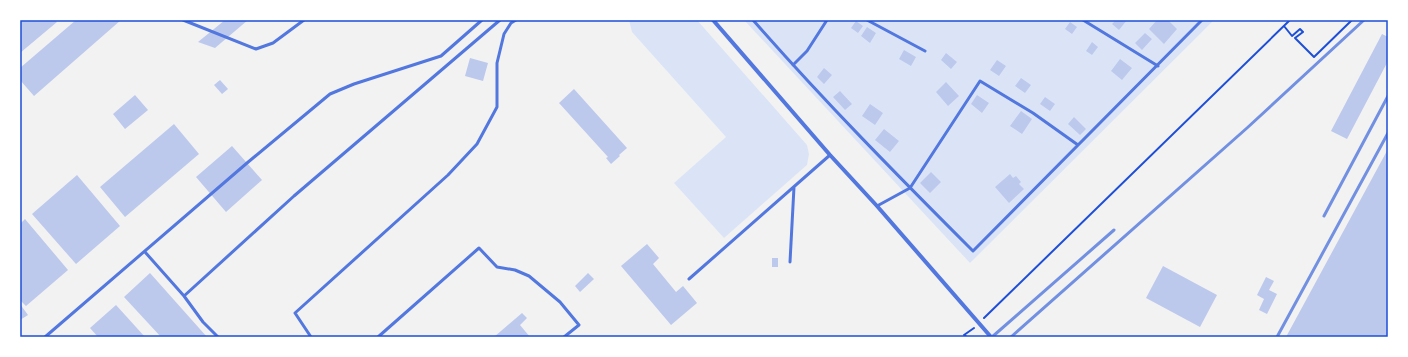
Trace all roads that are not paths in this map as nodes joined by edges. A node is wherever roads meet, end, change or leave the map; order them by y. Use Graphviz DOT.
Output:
graph roads {
  1 [pos="184,20"];
  2 [pos="304,20"];
  3 [pos="482,20"];
  4 [pos="500,20"];
  5 [pos="516,20"];
  6 [pos="713,20"];
  7 [pos="754,20"];
  8 [pos="826,20"];
  9 [pos="867,20"];
  10 [pos="1083,20"];
  11 [pos="1202,20"];
  12 [pos="925,51"];
  13 [pos="793,65"];
  14 [pos="1158,66"];
  15 [pos="1078,145"];
  16 [pos="830,155"];
  17 [pos="794,187"];
  18 [pos="910,188"];
  19 [pos="877,206"];
  20 [pos="145,252"];
  21 [pos="790,262"];
  22 [pos="689,279"];
  23 [pos="184,296"];
  24 [pos="46,337"];
  25 [pos="218,337"];
  26 [pos="311,337"];
  27 [pos="378,337"];
  28 [pos="564,337"];
  29 [pos="991,337"];
  1 -- 2 [label="lane"];
  3 -- 20 [label="lane"];
  4 -- 23 [label="lane"];
  5 -- 26 [label="lane"];
  6 -- 16 [label="street"];
  7 -- 13 [label="lane"];
  8 -- 13 [label="lane"];
  9 -- 12 [label="lane"];
  10 -- 14 [label="lane"];
  11 -- 14 [label="lane"];
  13 -- 18 [label="lane"];
  14 -- 15 [label="lane"];
  15 -- 18 [label="lane"];
  15 -- 18 [label="lane"];
  16 -- 17 [label="lane"];
  16 -- 19 [label="street"];
  17 -- 21 [label="lane"];
  17 -- 22 [label="lane"];
  18 -- 19 [label="lane"];
  19 -- 29 [label="street"];
  20 -- 23 [label="lane"];
  20 -- 24 [label="lane"];
  23 -- 25 [label="lane"];
  27 -- 28 [label="lane"];
}
